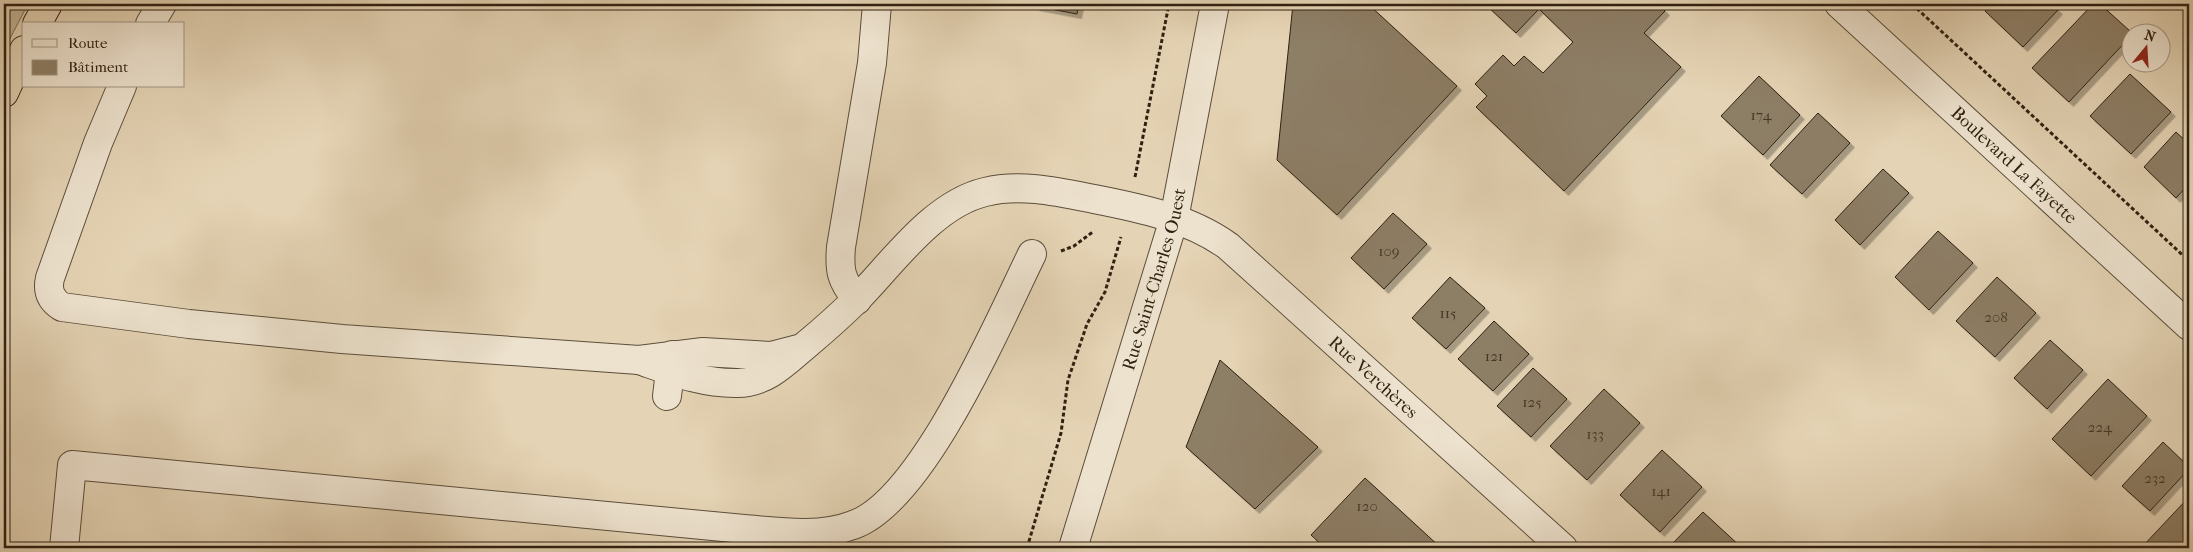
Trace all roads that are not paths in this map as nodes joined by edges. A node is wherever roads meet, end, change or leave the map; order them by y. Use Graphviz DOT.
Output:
graph roads {
  1 [pos="48,4"];
  2 [pos="162,4"];
  3 [pos="877,4"];
  4 [pos="1215,4"];
  5 [pos="1839,4"];
  6 [pos="38,22"];
  7 [pos="151,22"];
  8 [pos="22,54"];
  9 [pos="121,88"];
  10 [pos="4,93"];
  11 [pos="1174,218"];
  12 [pos="1032,254"];
  13 [pos="857,300"];
  14 [pos="2189,326"];
  15 [pos="64,548"];
  16 [pos="1073,548"];
  17 [pos="1563,548"];
  1 -- 6 [label="highway"];
  2 -- 7 [label="street"];
  3 -- 13 [label="street"];
  4 -- 11 [label="street, Rue Saint-Charles Ouest"];
  5 -- 14 [label="street, Boulevard La Fayette"];
  8 -- 10 [label="highway"];
  9 -- 13 [label="street, Rue Verchères"];
  11 -- 13 [label="street, Rue Verchères"];
  11 -- 16 [label="street, Rue Saint-Charles Ouest"];
  11 -- 17 [label="street, Rue Verchères"];
  12 -- 15 [label="street"];
}
